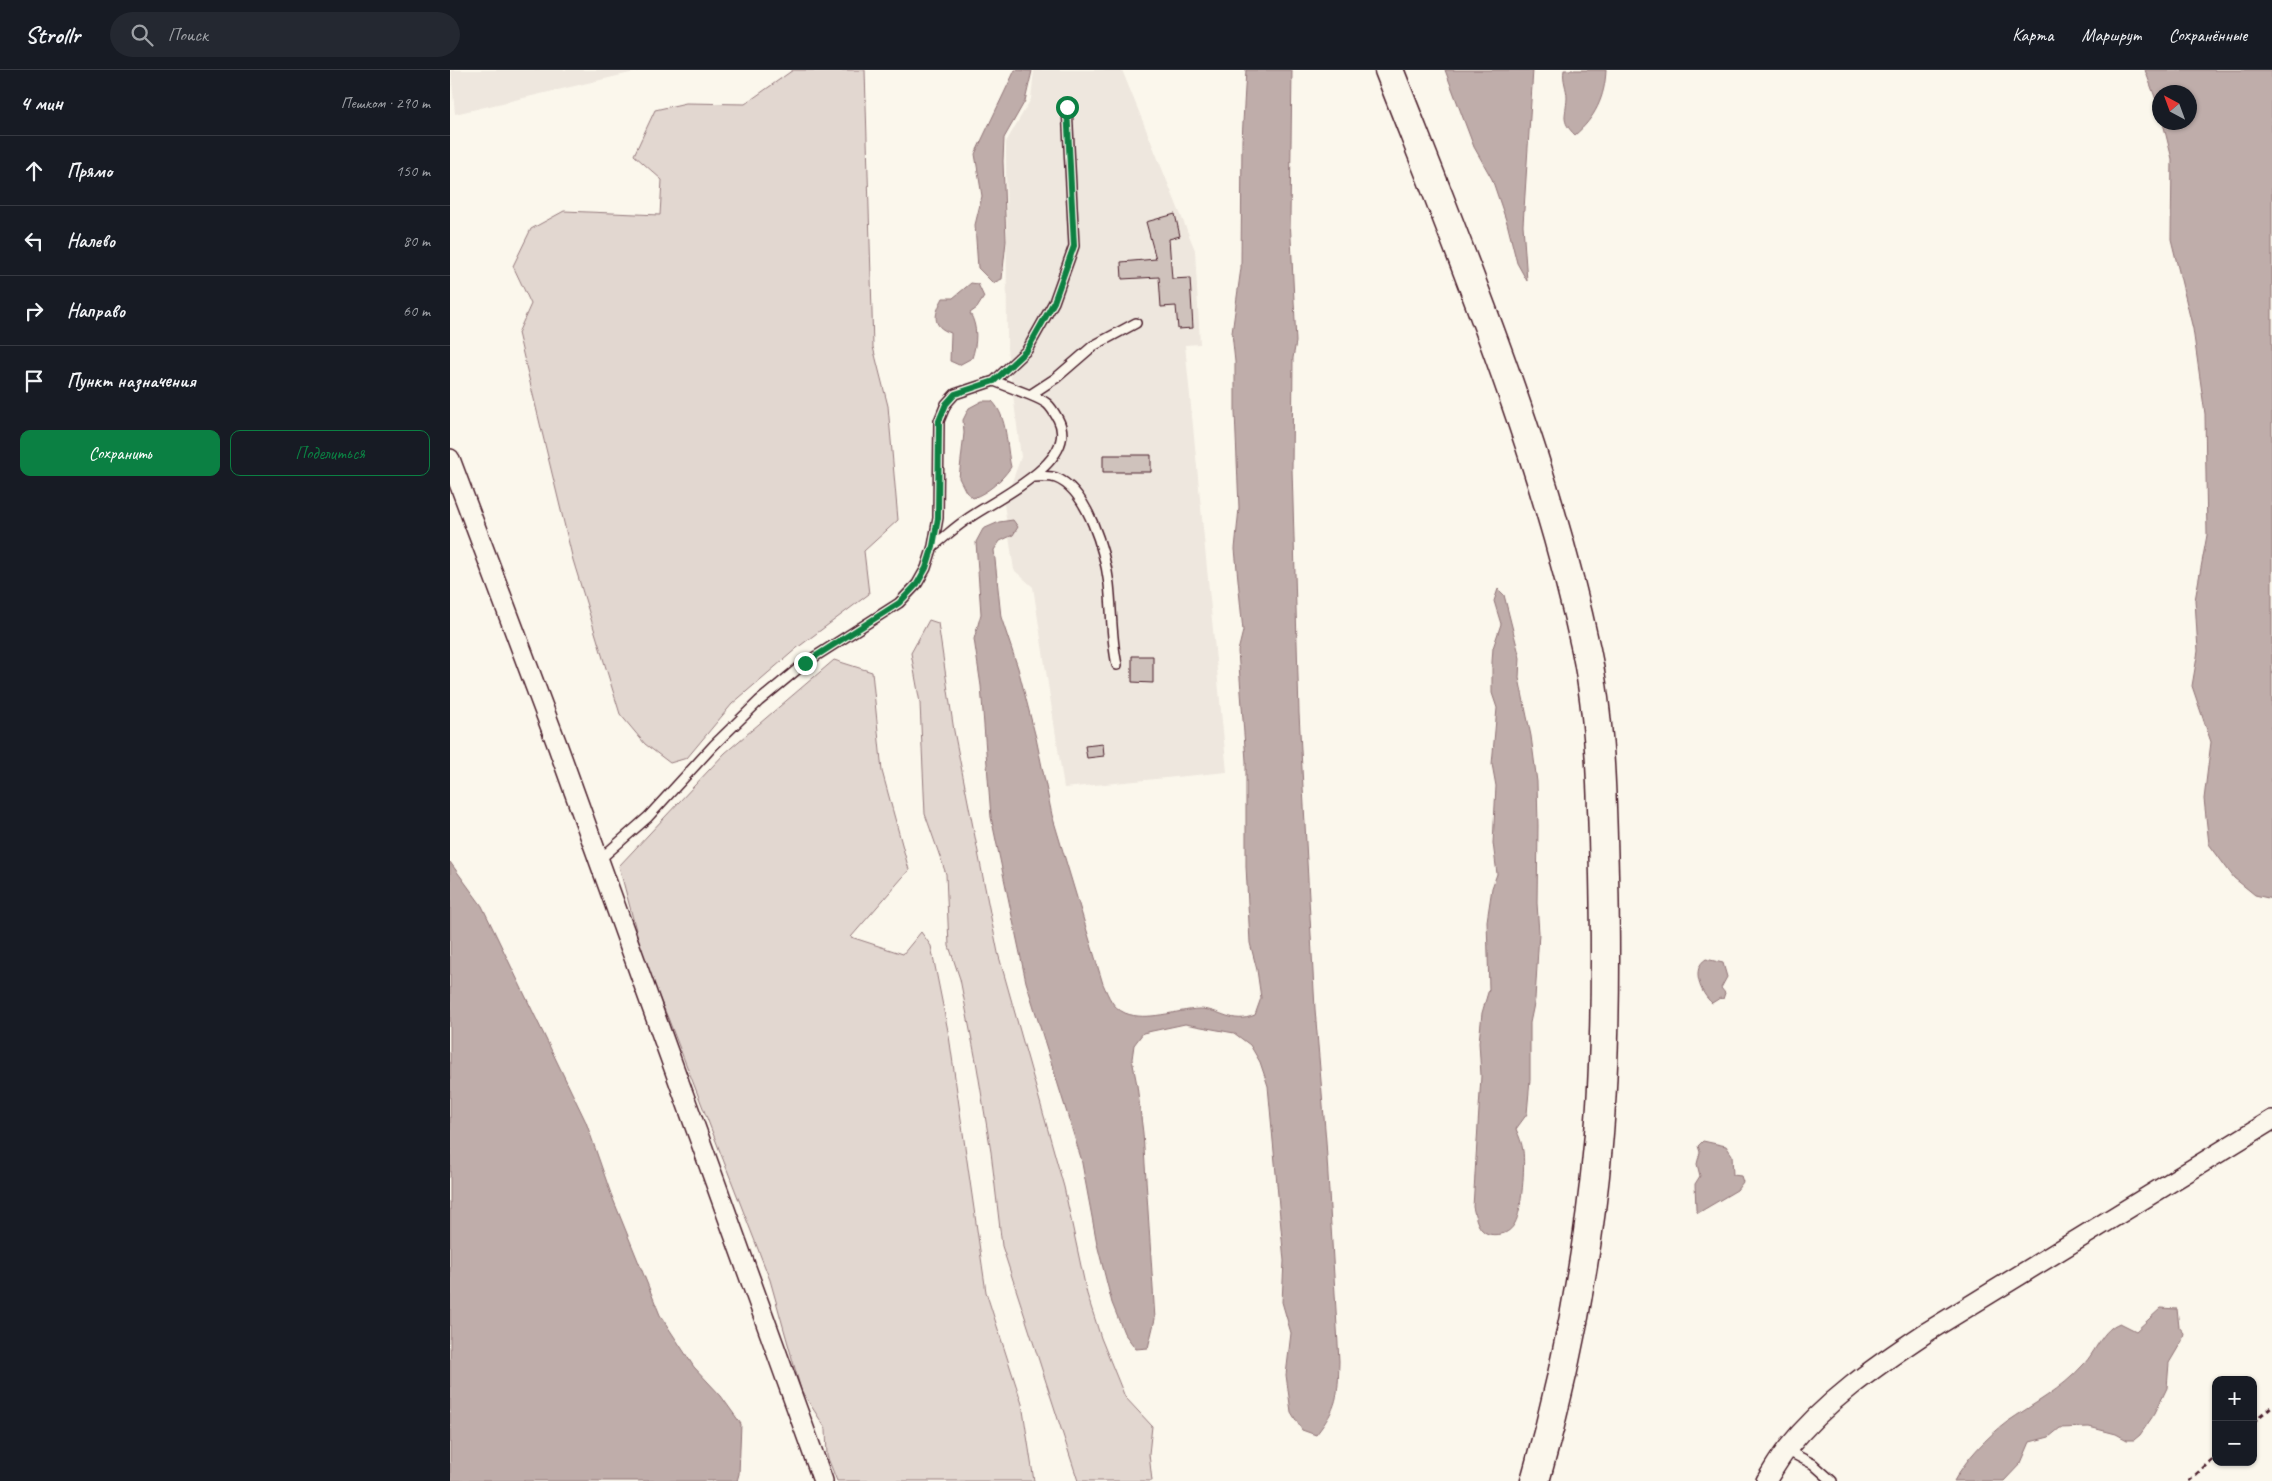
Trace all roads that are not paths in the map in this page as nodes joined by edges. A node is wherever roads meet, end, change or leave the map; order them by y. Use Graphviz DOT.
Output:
graph roads {
  1 [pos="1389,70"];
  2 [pos="1067,107"];
  3 [pos="1136,323"];
  4 [pos="994,381"];
  5 [pos="1030,395"];
  6 [pos="450,459"];
  7 [pos="1033,477"];
  8 [pos="933,546"];
  9 [pos="1117,665"];
  10 [pos="598,861"];
  11 [pos="2272,1120"];
  12 [pos="1786,1450"];
  13 [pos="823,1481"];
  14 [pos="1535,1481"];
  15 [pos="1766,1481"];
  16 [pos="1832,1481"];
  1 -- 14 [label="highway"];
  2 -- 4 [label="lane"];
  3 -- 5 [label="lane"];
  4 -- 5 [label="lane"];
  4 -- 8 [label="lane"];
  5 -- 7 [label="lane"];
  6 -- 10 [label="street"];
  7 -- 8 [label="lane"];
  7 -- 9 [label="lane"];
  8 -- 10 [label="lane"];
  10 -- 13 [label="street"];
  11 -- 12 [label="street"];
  12 -- 15 [label="street"];
  12 -- 16 [label="lane"];
}
